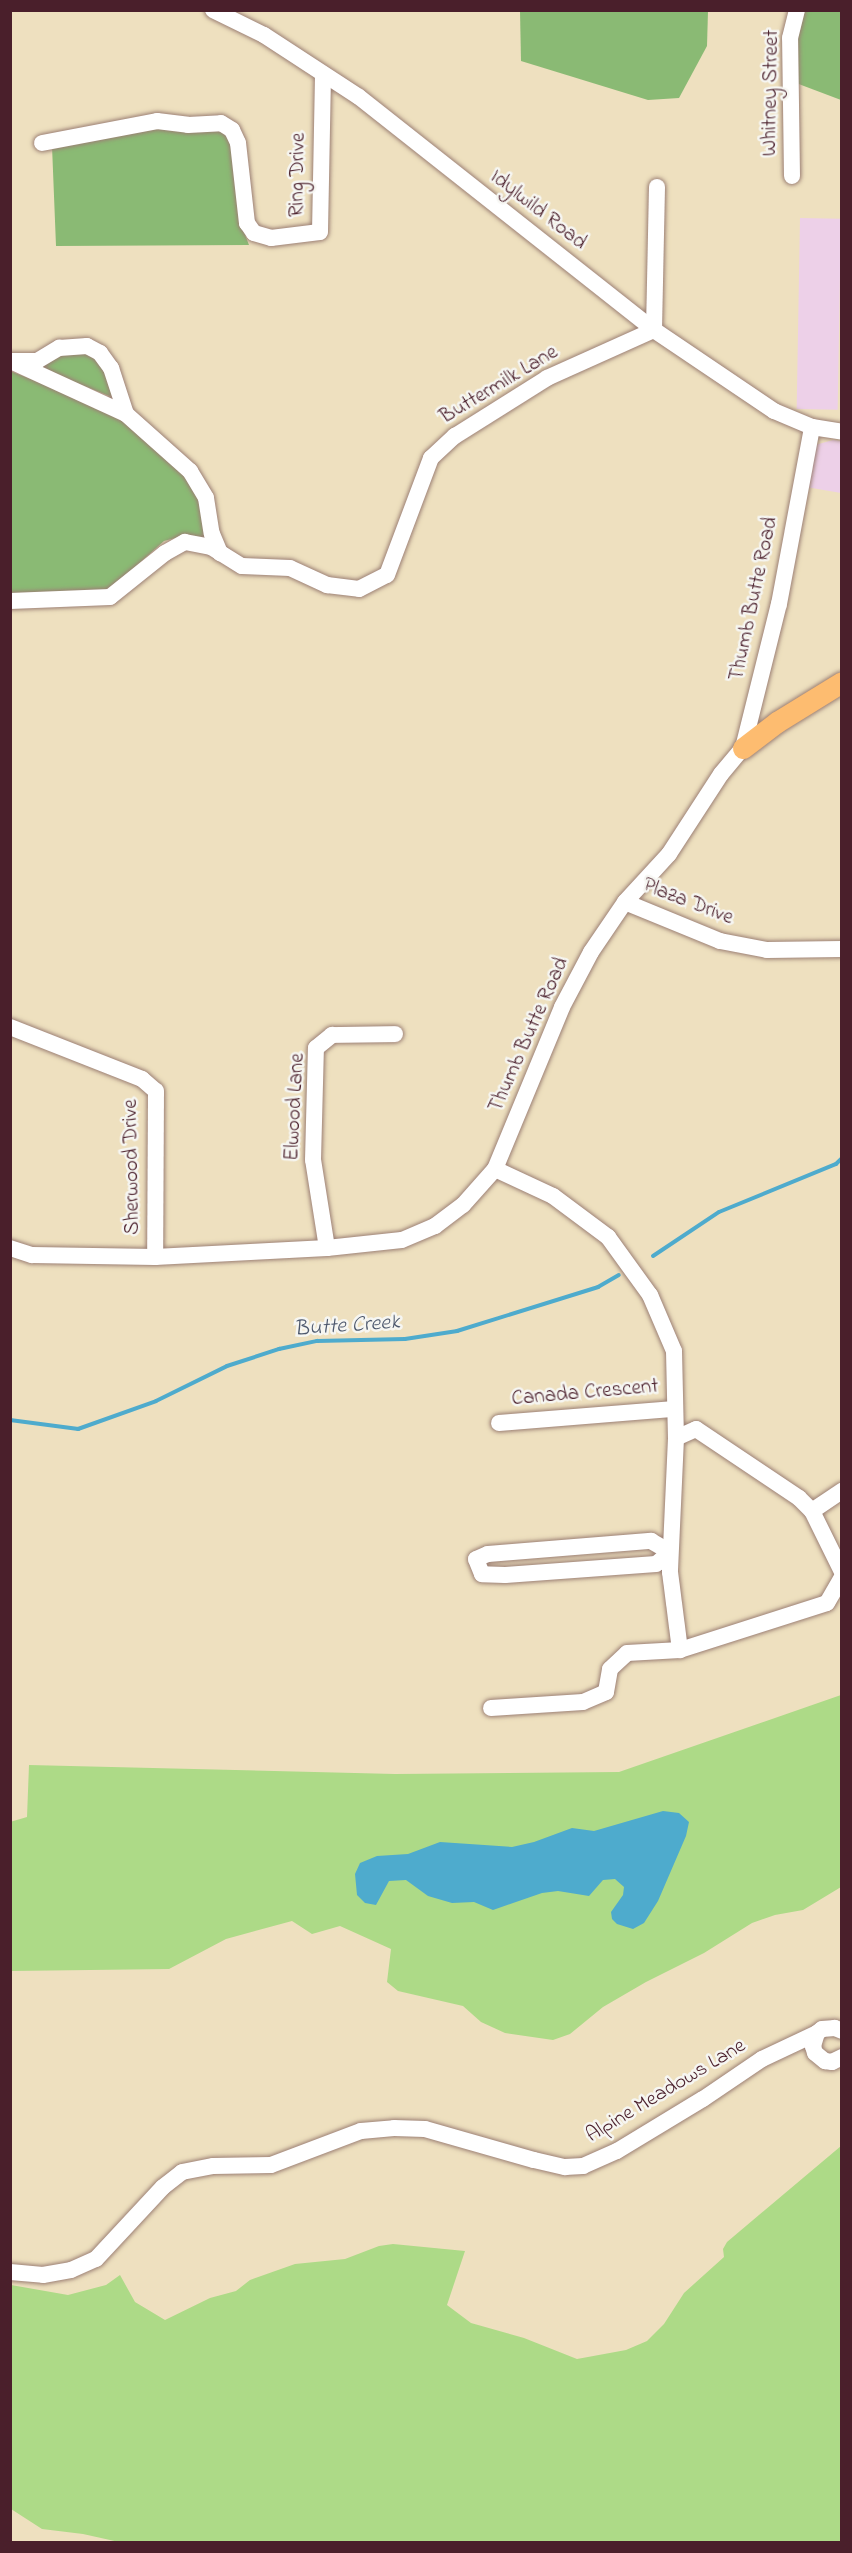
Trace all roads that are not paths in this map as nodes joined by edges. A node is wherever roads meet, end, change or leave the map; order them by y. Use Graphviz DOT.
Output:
graph roads {
  1 [pos="213,10"];
  2 [pos="797,10"];
  3 [pos="323,74"];
  4 [pos="42,143"];
  5 [pos="792,176"];
  6 [pos="657,187"];
  7 [pos="654,330"];
  8 [pos="11,361"];
  9 [pos="126,414"];
  10 [pos="812,427"];
  11 [pos="842,432"];
  12 [pos="220,553"];
  13 [pos="10,601"];
  14 [pos="842,682"];
  15 [pos="743,748"];
  16 [pos="625,902"];
  17 [pos="842,949"];
  18 [pos="10,1027"];
  19 [pos="395,1034"];
  20 [pos="495,1169"];
  21 [pos="10,1248"];
  22 [pos="327,1248"];
  23 [pos="155,1257"];
  24 [pos="674,1408"];
  25 [pos="499,1422"];
  26 [pos="676,1438"];
  27 [pos="842,1491"];
  28 [pos="812,1511"];
  29 [pos="670,1552"];
  30 [pos="842,1575"];
  31 [pos="680,1650"];
  32 [pos="491,1708"];
  33 [pos="842,2031"];
  34 [pos="817,2033"];
  35 [pos="842,2057"];
  36 [pos="10,2271"];
  1 -- 3 [label="street, Idylwild Road"];
  2 -- 5 [label="street, Whitney Street"];
  3 -- 4 [label="street, Ring Drive"];
  3 -- 7 [label="street, Idylwild Road"];
  6 -- 7 [label="street"];
  7 -- 10 [label="street, Idylwild Road"];
  7 -- 12 [label="street, Buttermilk Lane"];
  8 -- 9 [label="street"];
  8 -- 9 [label="street"];
  9 -- 12 [label="street"];
  10 -- 11 [label="street, Idylwild Road"];
  10 -- 15 [label="street, Thumb Butte Road"];
  12 -- 13 [label="street, Buttermilk Lane"];
  14 -- 15 [label="main road"];
  15 -- 16 [label="street, Thumb Butte Road"];
  16 -- 17 [label="street, Plaza Drive"];
  16 -- 20 [label="street, Thumb Butte Road"];
  18 -- 23 [label="street, Sherwood Drive"];
  19 -- 22 [label="street, Elwood Lane"];
  20 -- 22 [label="street, Thumb Butte Road"];
  20 -- 24 [label="street"];
  21 -- 23 [label="street, Thumb Butte Road"];
  22 -- 23 [label="street, Thumb Butte Road"];
  24 -- 25 [label="street, Canada Crescent"];
  24 -- 26 [label="street"];
  26 -- 28 [label="street"];
  26 -- 29 [label="street"];
  27 -- 28 [label="street"];
  28 -- 30 [label="street"];
  29 -- 29 [label="street"];
  29 -- 31 [label="street"];
  30 -- 31 [label="street"];
  31 -- 32 [label="street"];
  33 -- 34 [label="street, Alpine Meadows Lane"];
  34 -- 35 [label="street"];
  34 -- 36 [label="street, Alpine Meadows Lane"];
}
